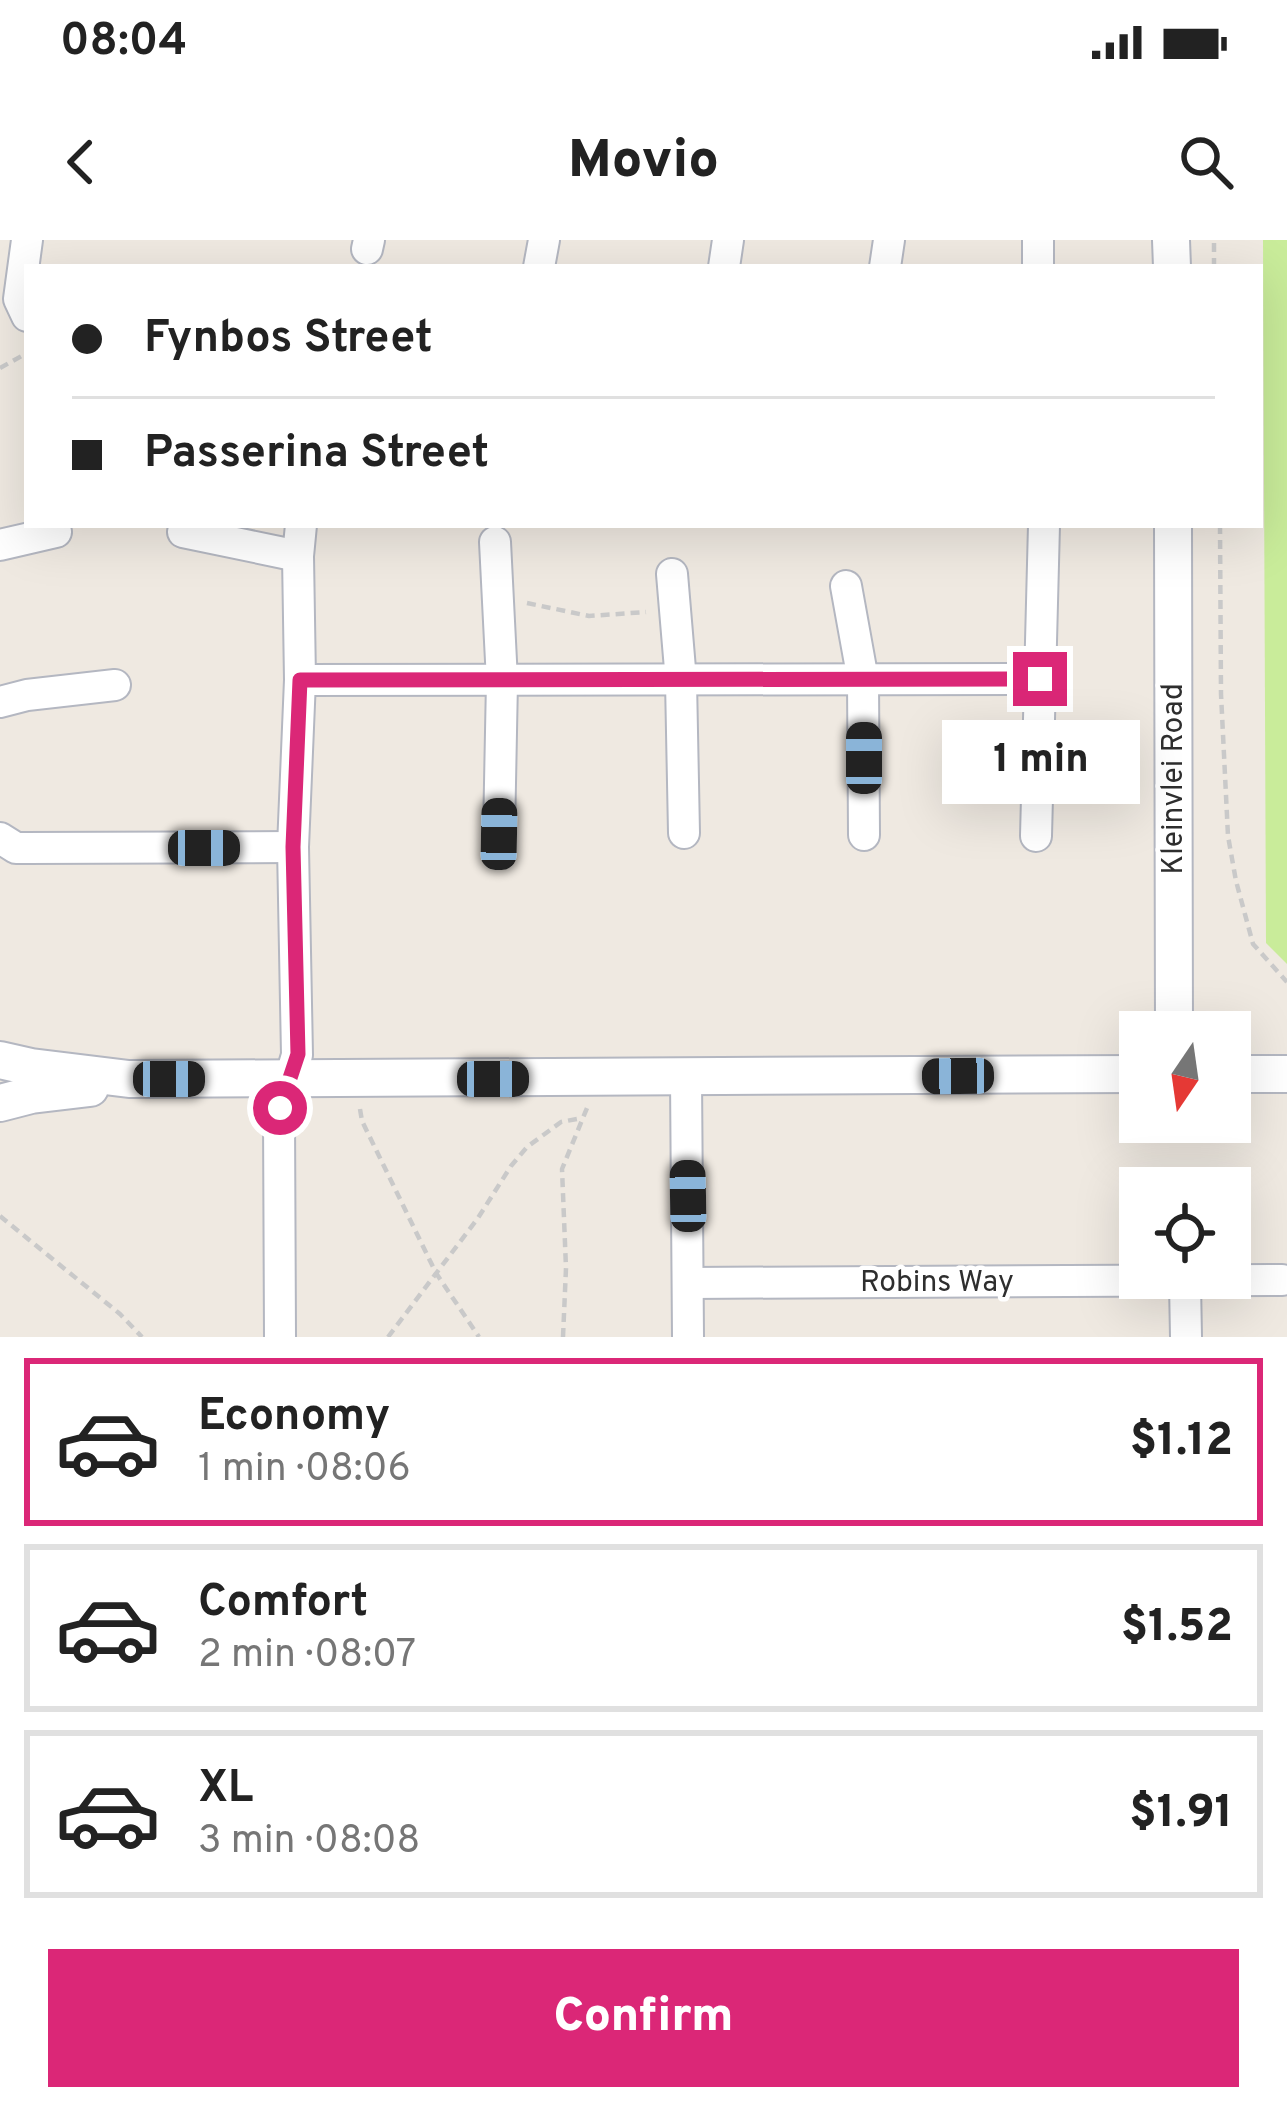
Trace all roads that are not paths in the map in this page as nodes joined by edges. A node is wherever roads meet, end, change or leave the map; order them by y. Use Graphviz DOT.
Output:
graph roads {
  1 [pos="27,240"];
  2 [pos="24,310"];
  3 [pos="1044,528"];
  4 [pos="1173,528"];
  5 [pos="56,532"];
  6 [pos="183,532"];
  7 [pos="299,540"];
  8 [pos="495,542"];
  9 [pos="0,545"];
  10 [pos="672,574"];
  11 [pos="846,586"];
  12 [pos="1040,679"];
  13 [pos="300,680"];
  14 [pos="863,680"];
  15 [pos="502,681"];
  16 [pos="681,681"];
  17 [pos="115,685"];
  18 [pos="0,702"];
  19 [pos="684,833"];
  20 [pos="499,834"];
  21 [pos="864,836"];
  22 [pos="1036,836"];
  23 [pos="0,838"];
  24 [pos="293,847"];
  25 [pos="1174,1011"];
  26 [pos="0,1060"];
  27 [pos="1287,1073"];
  28 [pos="1119,1074"];
  29 [pos="1251,1074"];
  30 [pos="686,1078"];
  31 [pos="129,1079"];
  32 [pos="290,1080"];
  33 [pos="0,1103"];
  34 [pos="1282,1280"];
  35 [pos="1251,1281"];
  36 [pos="1119,1282"];
  37 [pos="689,1283"];
  38 [pos="1185,1299"];
  39 [pos="280,1337"];
  40 [pos="688,1337"];
  41 [pos="1186,1337"];
  1 -- 2 [label="street"];
  3 -- 12 [label="street"];
  4 -- 25 [label="street, Kleinvlei Road"];
  5 -- 9 [label="street"];
  6 -- 7 [label="street"];
  7 -- 13 [label="street"];
  8 -- 15 [label="street"];
  10 -- 16 [label="street"];
  11 -- 14 [label="street"];
  12 -- 14 [label="street"];
  12 -- 22 [label="street"];
  13 -- 15 [label="street"];
  13 -- 24 [label="street"];
  14 -- 16 [label="street"];
  14 -- 21 [label="street"];
  15 -- 16 [label="street"];
  15 -- 20 [label="street"];
  16 -- 19 [label="street"];
  17 -- 18 [label="street"];
  23 -- 24 [label="street"];
  24 -- 32 [label="street"];
  26 -- 31 [label="street"];
  27 -- 29 [label="street"];
  28 -- 30 [label="street"];
  30 -- 32 [label="street"];
  30 -- 37 [label="street"];
  31 -- 32 [label="street"];
  31 -- 33 [label="street"];
  32 -- 39 [label="street"];
  34 -- 35 [label="street, Robins Way"];
  36 -- 37 [label="street, Robins Way"];
  37 -- 40 [label="street"];
  38 -- 41 [label="street"];
}
